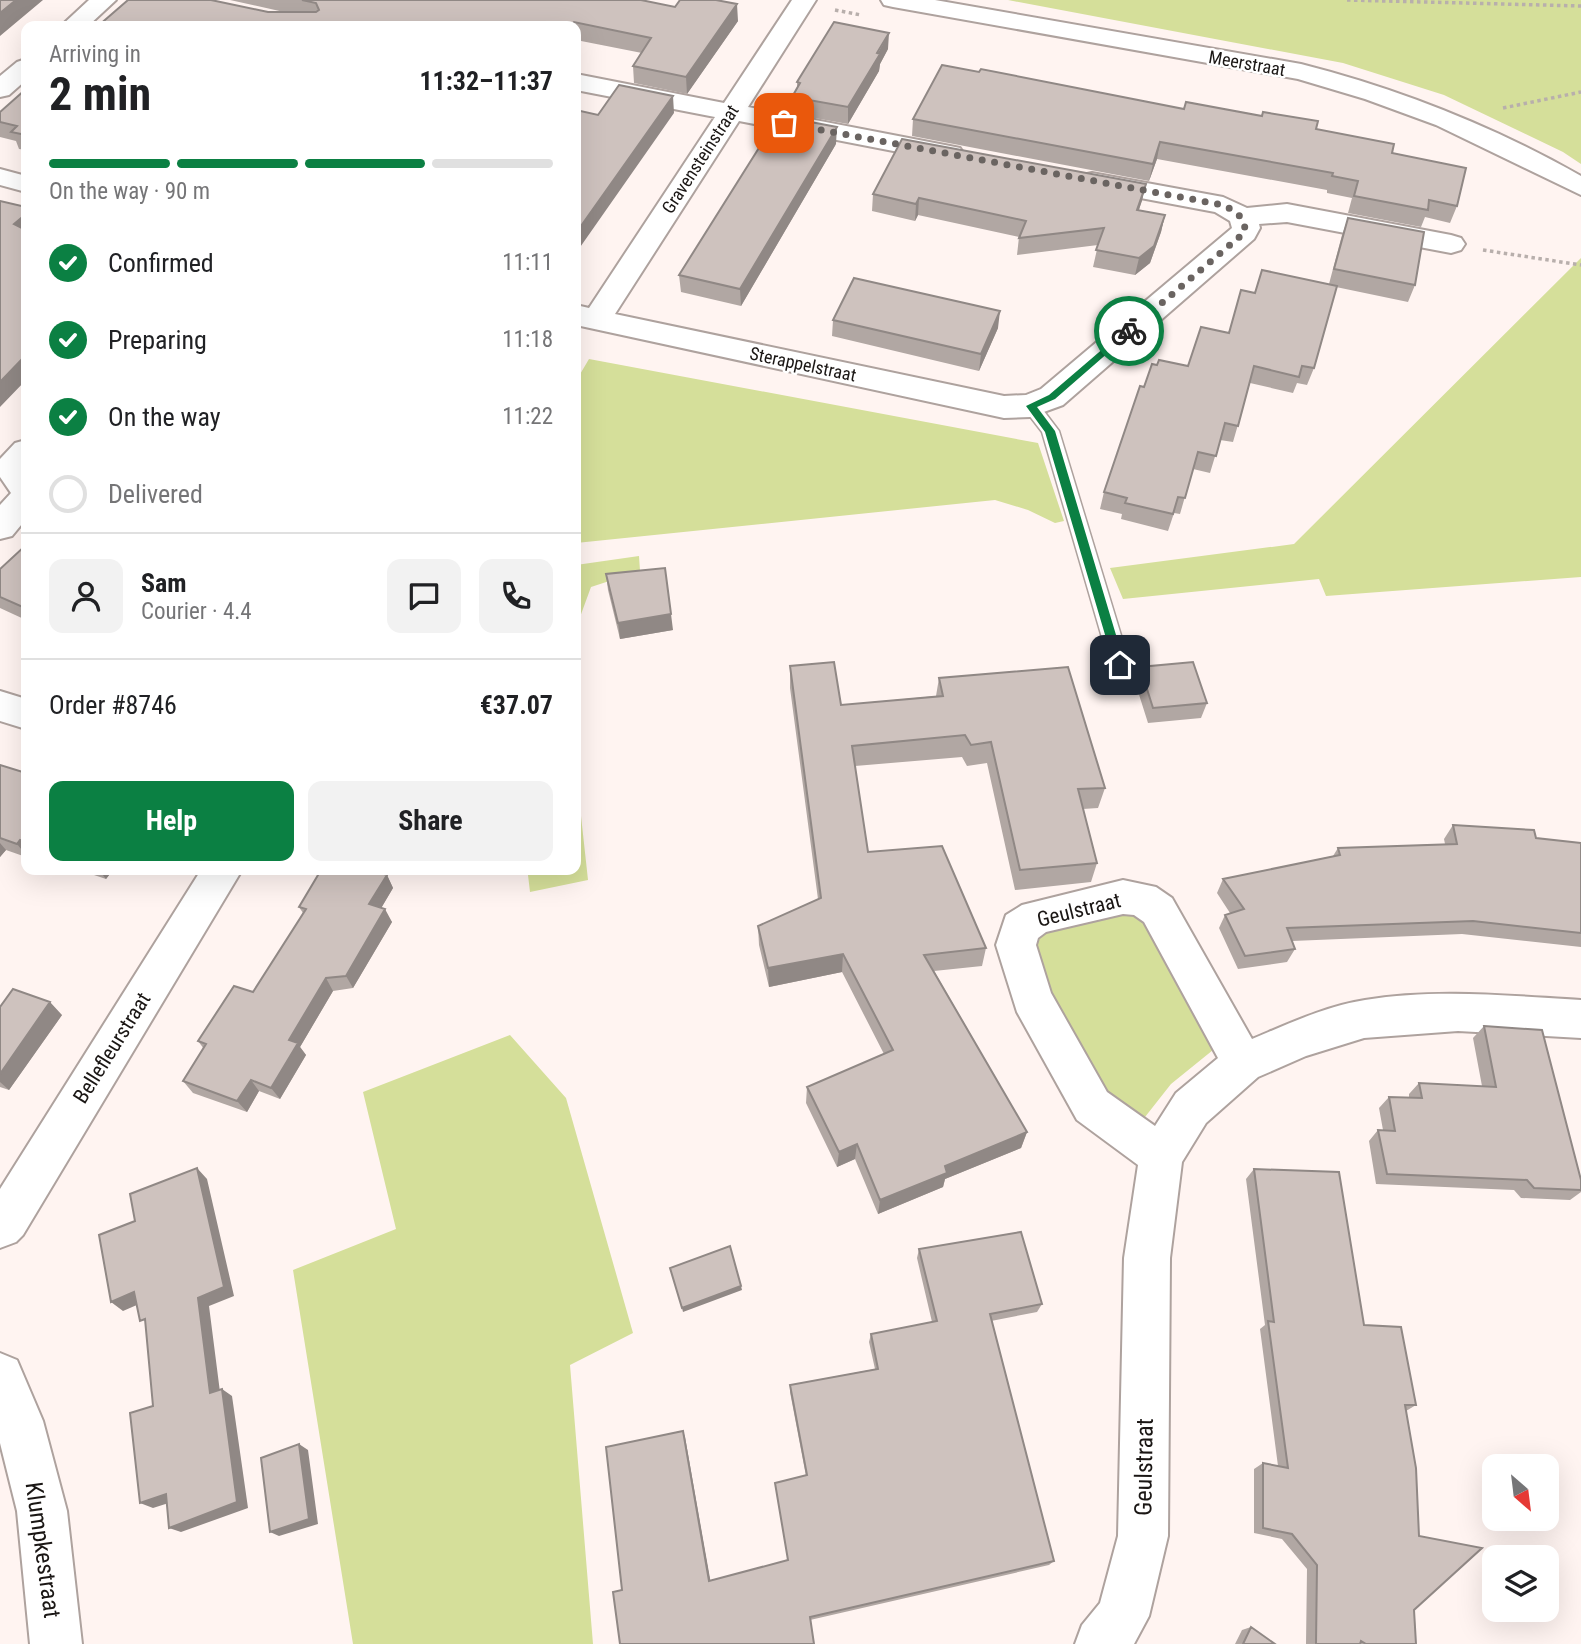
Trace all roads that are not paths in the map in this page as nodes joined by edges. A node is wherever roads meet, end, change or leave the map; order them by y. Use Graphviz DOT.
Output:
graph roads {
  1 [pos="104,0"];
  2 [pos="804,0"];
  3 [pos="893,0"];
  4 [pos="79,21"];
  5 [pos="21,71"];
  6 [pos="581,83"];
  7 [pos="0,89"];
  8 [pos="729,113"];
  9 [pos="976,159"];
  10 [pos="0,177"];
  11 [pos="1072,177"];
  12 [pos="21,183"];
  13 [pos="1581,187"];
  14 [pos="1242,217"];
  15 [pos="1451,244"];
  16 [pos="583,320"];
  17 [pos="1031,406"];
  18 [pos="21,457"];
  19 [pos="21,483"];
  20 [pos="21,504"];
  21 [pos="0,527"];
  22 [pos="1120,665"];
  23 [pos="0,706"];
  24 [pos="21,713"];
  25 [pos="219,875"];
  26 [pos="1581,1019"];
  27 [pos="1243,1063"];
  28 [pos="1161,1156"];
  29 [pos="0,1226"];
  30 [pos="0,1377"];
  31 [pos="56,1644"];
  32 [pos="1101,1644"];
  1 -- 4 [label="street"];
  2 -- 8 [label="street, Gravensteinstraat"];
  3 -- 13 [label="street, Meerstraat"];
  5 -- 7 [label="street"];
  6 -- 8 [label="street"];
  8 -- 9 [label="street"];
  8 -- 16 [label="street, Gravensteinstraat"];
  10 -- 12 [label="street"];
  11 -- 14 [label="street"];
  14 -- 15 [label="street"];
  14 -- 17 [label="street"];
  16 -- 17 [label="street, Sterappelstraat"];
  17 -- 22 [label="lane"];
  18 -- 19 [label="street"];
  20 -- 21 [label="street"];
  23 -- 24 [label="street"];
  25 -- 29 [label="street, Bellefleurstraat"];
  26 -- 27 [label="street, Geulstraat"];
  27 -- 28 [label="street, Geulstraat"];
  27 -- 28 [label="street, Geulstraat"];
  28 -- 32 [label="street, Geulstraat"];
  30 -- 31 [label="street, Klumpkestraat"];
}
